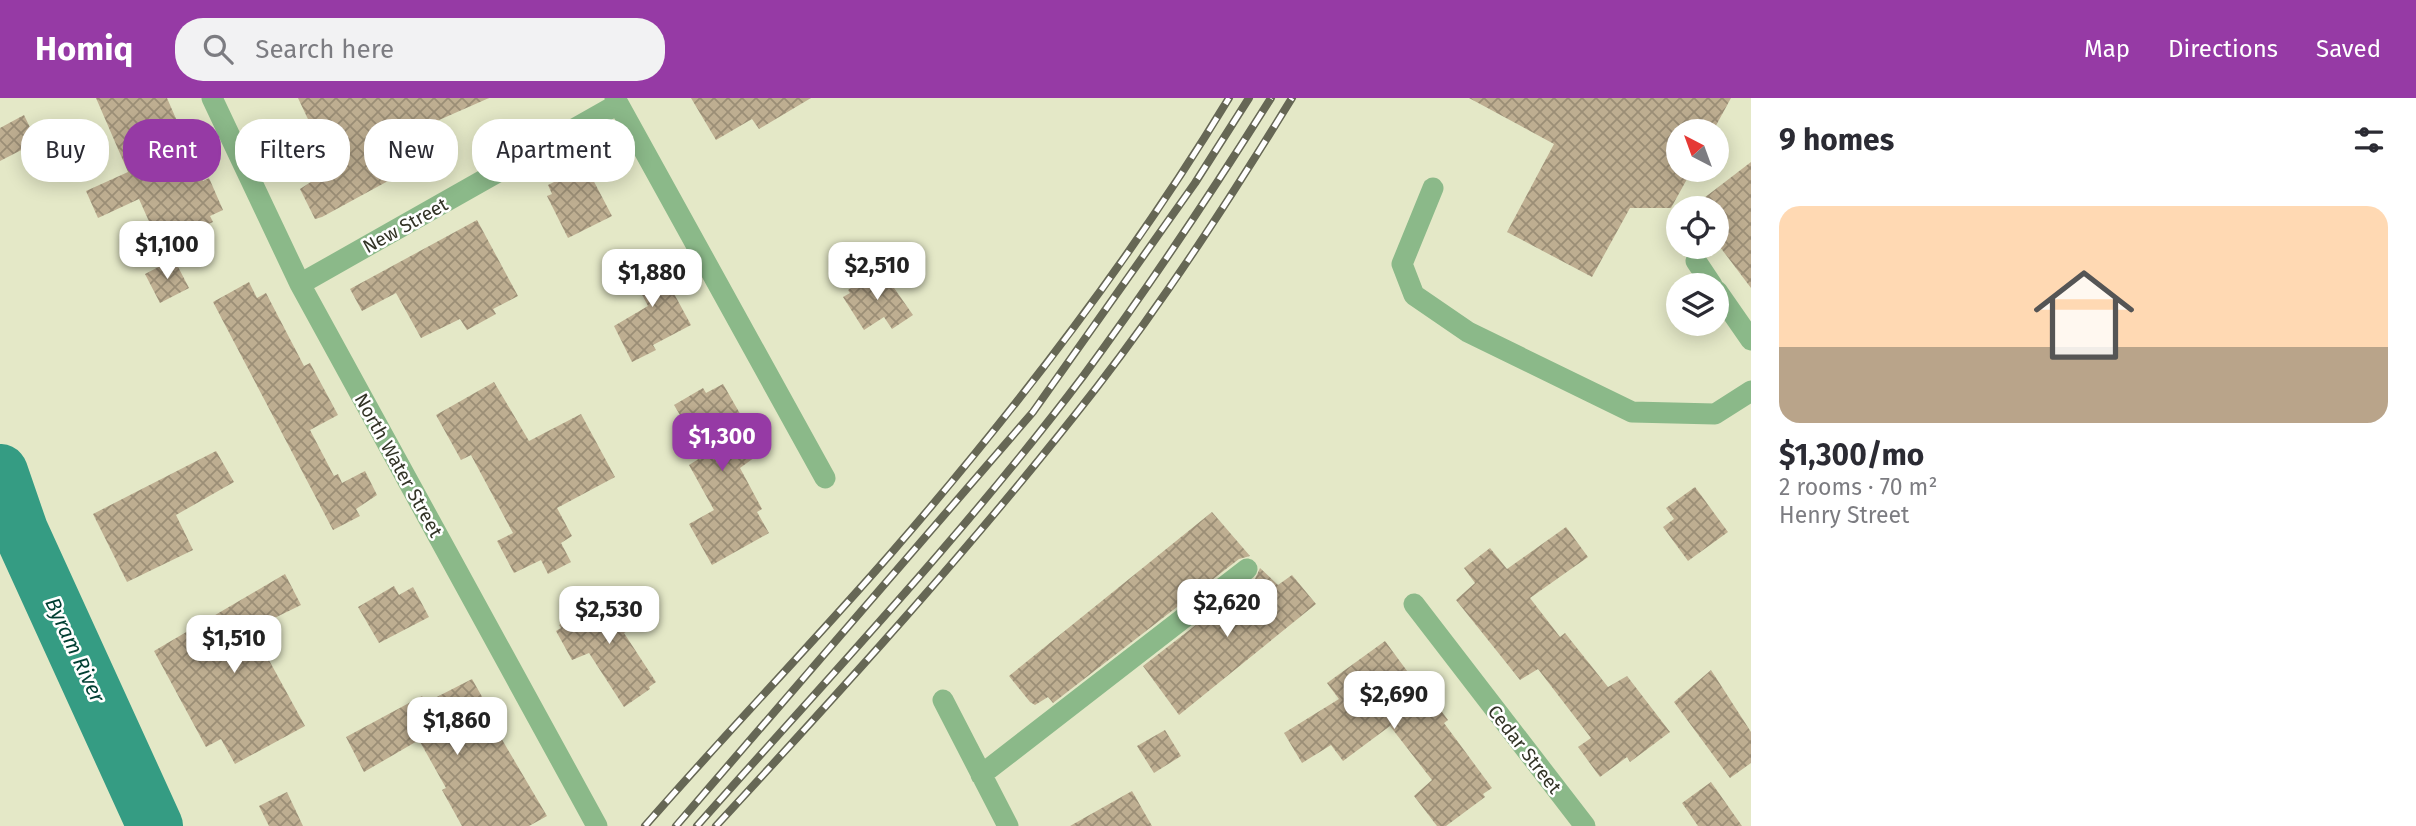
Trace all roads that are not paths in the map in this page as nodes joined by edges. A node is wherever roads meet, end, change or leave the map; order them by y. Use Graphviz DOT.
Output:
graph roads {
  1 [pos="212,98"];
  2 [pos="617,101"];
  3 [pos="1433,188"];
  4 [pos="1696,261"];
  5 [pos="1704,273"];
  6 [pos="300,284"];
  7 [pos="1729,308"];
  8 [pos="1751,340"];
  9 [pos="1751,391"];
  10 [pos="825,478"];
  11 [pos="1247,569"];
  12 [pos="1414,604"];
  13 [pos="943,700"];
  14 [pos="981,775"];
  15 [pos="597,826"];
  16 [pos="1008,826"];
  17 [pos="1585,826"];
  1 -- 6 [label="street, North Water Street"];
  2 -- 6 [label="street, New Street"];
  2 -- 10 [label="street"];
  3 -- 9 [label="street"];
  4 -- 5 [label="street"];
  6 -- 15 [label="street, North Water Street"];
  7 -- 8 [label="street"];
  11 -- 14 [label="street"];
  12 -- 17 [label="street, Cedar Street"];
  13 -- 14 [label="street"];
  14 -- 16 [label="street"];
}
